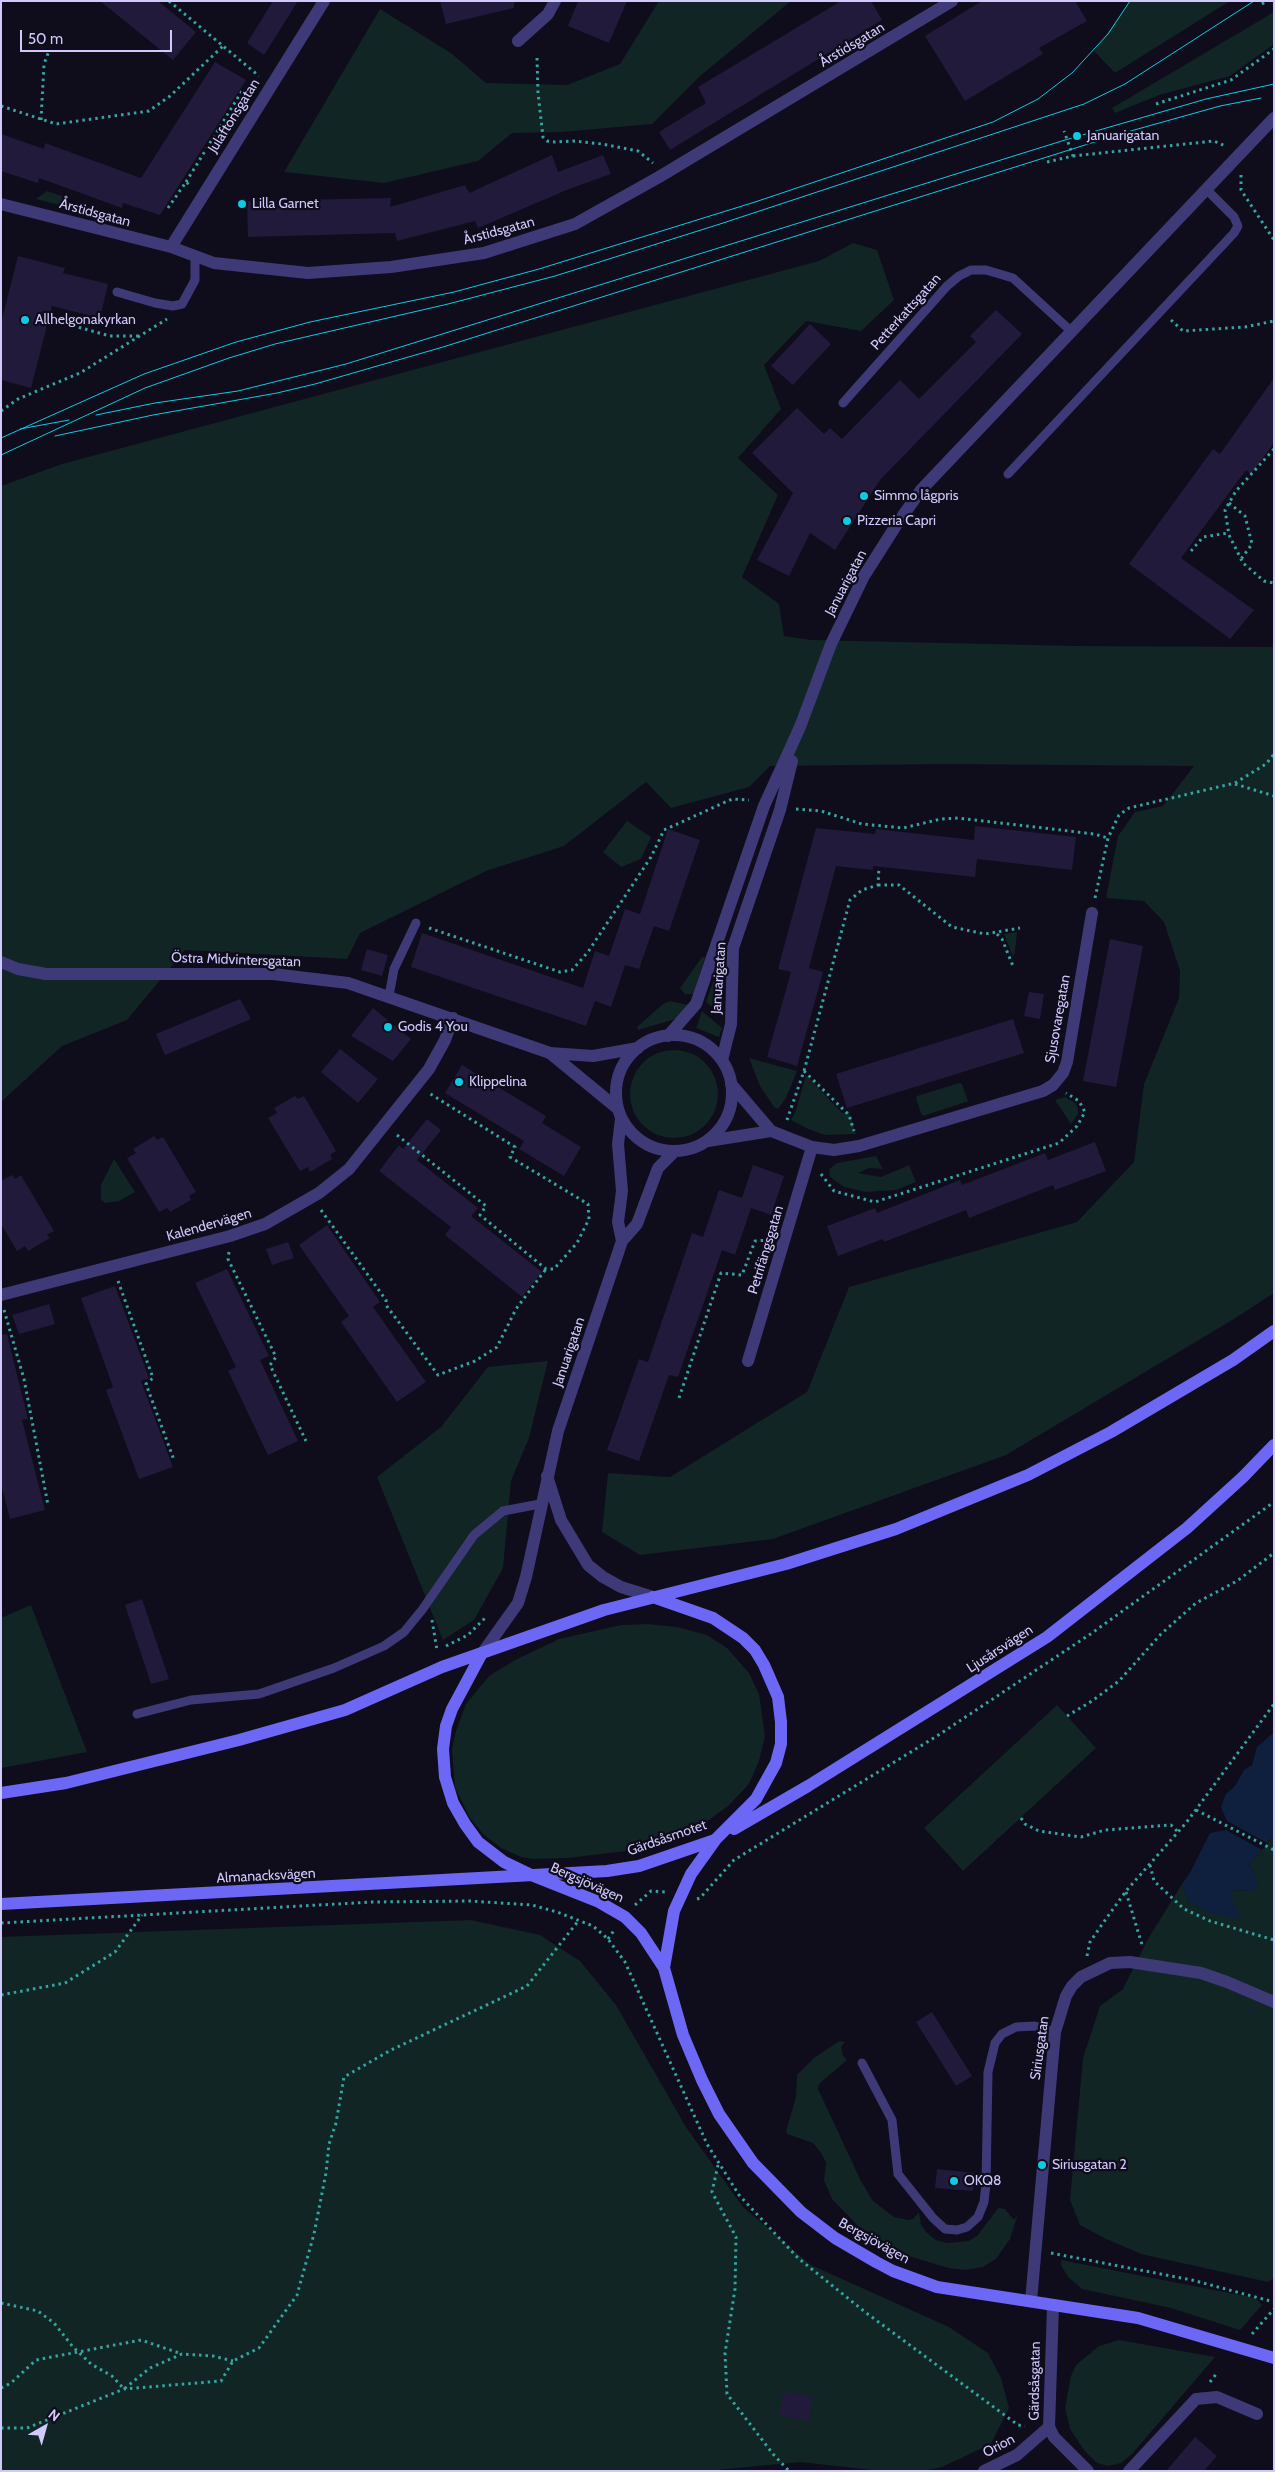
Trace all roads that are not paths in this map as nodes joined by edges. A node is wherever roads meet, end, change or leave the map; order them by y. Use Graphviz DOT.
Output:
graph roads {
  1 [pos="324,1"];
  2 [pos="555,1"];
  3 [pos="952,1"];
  4 [pos="518,41"];
  5 [pos="1274,118"];
  6 [pos="1206,189"];
  7 [pos="1,204"];
  8 [pos="171,247"];
  9 [pos="195,256"];
  10 [pos="118,292"];
  11 [pos="1072,332"];
  12 [pos="843,403"];
  13 [pos="1008,474"];
  14 [pos="800,727"];
  15 [pos="1092,913"];
  16 [pos="416,923"];
  17 [pos="1,962"];
  18 [pos="389,996"];
  19 [pos="453,1018"];
  20 [pos="668,1036"];
  21 [pos="638,1048"];
  22 [pos="550,1053"];
  23 [pos="722,1060"];
  24 [pos="732,1084"];
  25 [pos="619,1113"];
  26 [pos="776,1133"];
  27 [pos="708,1141"];
  28 [pos="812,1148"];
  29 [pos="674,1152"];
  30 [pos="622,1241"];
  31 [pos="1,1295"];
  32 [pos="1274,1331"];
  33 [pos="748,1361"];
  34 [pos="1274,1445"];
  35 [pos="547,1473"];
  36 [pos="540,1504"];
  37 [pos="653,1597"];
  38 [pos="481,1654"];
  39 [pos="137,1714"];
  40 [pos="1,1793"];
  41 [pos="715,1840"];
  42 [pos="531,1875"];
  43 [pos="1,1904"];
  44 [pos="664,1968"];
  45 [pos="1274,2002"];
  46 [pos="1055,2032"];
  47 [pos="862,2062"];
  48 [pos="1031,2301"];
  49 [pos="1053,2306"];
  50 [pos="1274,2358"];
  51 [pos="1257,2414"];
  52 [pos="1049,2427"];
  53 [pos="984,2471"];
  54 [pos="1088,2471"];
  55 [pos="1129,2471"];
  1 -- 8 [label="street, Julaftonsgatan"];
  2 -- 4 [label="street"];
  3 -- 9 [label="street, Årstidsgatan"];
  5 -- 6 [label="street, Januarigatan"];
  6 -- 11 [label="street, Januarigatan"];
  6 -- 13 [label="lane"];
  7 -- 8 [label="street, Årstidsgatan"];
  8 -- 9 [label="street, Årstidsgatan"];
  9 -- 10 [label="lane"];
  11 -- 12 [label="lane, Petterkattsgatan"];
  11 -- 14 [label="street, Januarigatan"];
  14 -- 20 [label="street, Januarigatan"];
  14 -- 23 [label="street, Januarigatan"];
  15 -- 28 [label="street, Sjusovaregatan"];
  16 -- 18 [label="lane"];
  17 -- 18 [label="street, Östra Midvintersgatan"];
  18 -- 19 [label="street, Östra Midvintersgatan"];
  19 -- 22 [label="street, Östra Midvintersgatan"];
  19 -- 31 [label="street, Kalendervägen"];
  20 -- 21 [label="street"];
  20 -- 23 [label="street"];
  21 -- 22 [label="street, Östra Midvintersgatan"];
  21 -- 25 [label="street"];
  22 -- 25 [label="street, Östra Midvintersgatan"];
  23 -- 24 [label="street"];
  24 -- 26 [label="street"];
  24 -- 27 [label="street"];
  25 -- 29 [label="street"];
  25 -- 30 [label="street, Januarigatan"];
  26 -- 27 [label="street"];
  26 -- 28 [label="street"];
  27 -- 29 [label="street"];
  28 -- 33 [label="street, Petrifängsgatan"];
  29 -- 30 [label="street, Januarigatan"];
  30 -- 35 [label="street, Januarigatan"];
  32 -- 37 [label="main road"];
  34 -- 41 [label="main road, Ljusårsvägen"];
  35 -- 36 [label="street, Januarigatan"];
  35 -- 37 [label="street"];
  36 -- 38 [label="street, Januarigatan"];
  36 -- 39 [label="lane"];
  37 -- 38 [label="main road"];
  37 -- 41 [label="main road, Gärdsåsmotet"];
  38 -- 40 [label="main road"];
  38 -- 42 [label="main road, Gärdsåsmotet"];
  41 -- 42 [label="main road, Gärdsåsmotet"];
  41 -- 44 [label="main road, Bergsjövägen"];
  42 -- 43 [label="main road, Almanacksvägen"];
  42 -- 44 [label="main road, Bergsjövägen"];
  44 -- 48 [label="main road, Bergsjövägen"];
  45 -- 46 [label="street, Siriusgatan"];
  46 -- 47 [label="lane"];
  46 -- 48 [label="street, Siriusgatan"];
  48 -- 49 [label="main road, Bergsjövägen"];
  49 -- 50 [label="main road, Bergsjövägen"];
  49 -- 52 [label="street, Gärdsåsgatan"];
  51 -- 55 [label="street"];
  52 -- 53 [label="street, Orion"];
  52 -- 54 [label="street, Gärdsåsgatan"];
}
